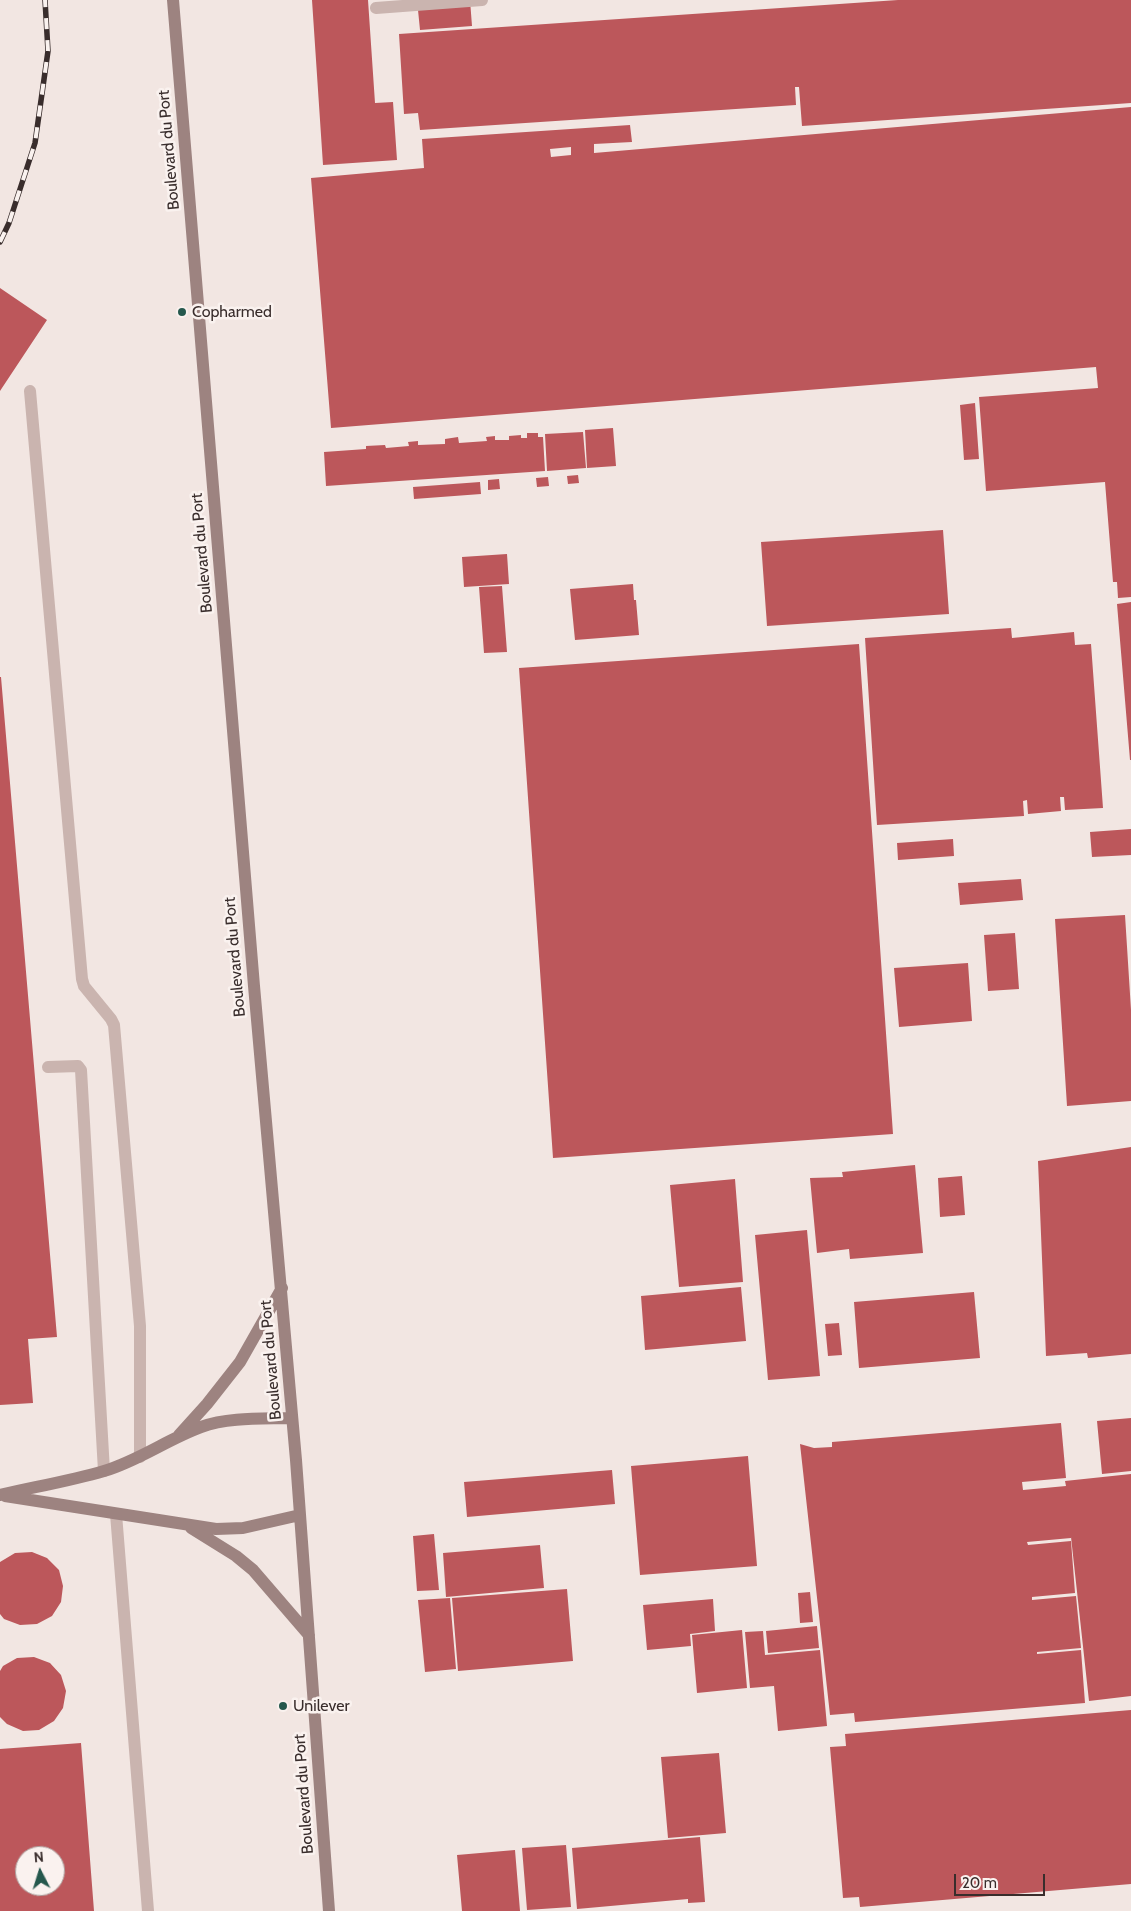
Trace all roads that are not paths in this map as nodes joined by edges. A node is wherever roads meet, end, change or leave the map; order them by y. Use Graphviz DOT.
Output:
graph roads {
  1 [pos="173,0"];
  2 [pos="482,0"];
  3 [pos="376,8"];
  4 [pos="30,391"];
  5 [pos="48,1067"];
  6 [pos="282,1288"];
  7 [pos="292,1418"];
  8 [pos="176,1437"];
  9 [pos="140,1457"];
  10 [pos="104,1471"];
  11 [pos="0,1495"];
  12 [pos="116,1514"];
  13 [pos="300,1515"];
  14 [pos="185,1524"];
  15 [pos="309,1635"];
  16 [pos="148,1911"];
  17 [pos="329,1911"];
  1 -- 6 [label="main road, Boulevard du Port"];
  2 -- 3 [label="lane"];
  4 -- 9 [label="lane"];
  5 -- 10 [label="lane"];
  6 -- 7 [label="main road, Boulevard du Port"];
  6 -- 8 [label="main road"];
  7 -- 8 [label="main road"];
  7 -- 13 [label="main road, Boulevard du Port"];
  8 -- 9 [label="main road"];
  9 -- 10 [label="main road"];
  10 -- 11 [label="main road"];
  11 -- 12 [label="main road"];
  12 -- 14 [label="main road"];
  12 -- 16 [label="lane"];
  13 -- 14 [label="main road"];
  13 -- 15 [label="main road, Boulevard du Port"];
  14 -- 15 [label="main road"];
  15 -- 17 [label="main road, Boulevard du Port"];
}
